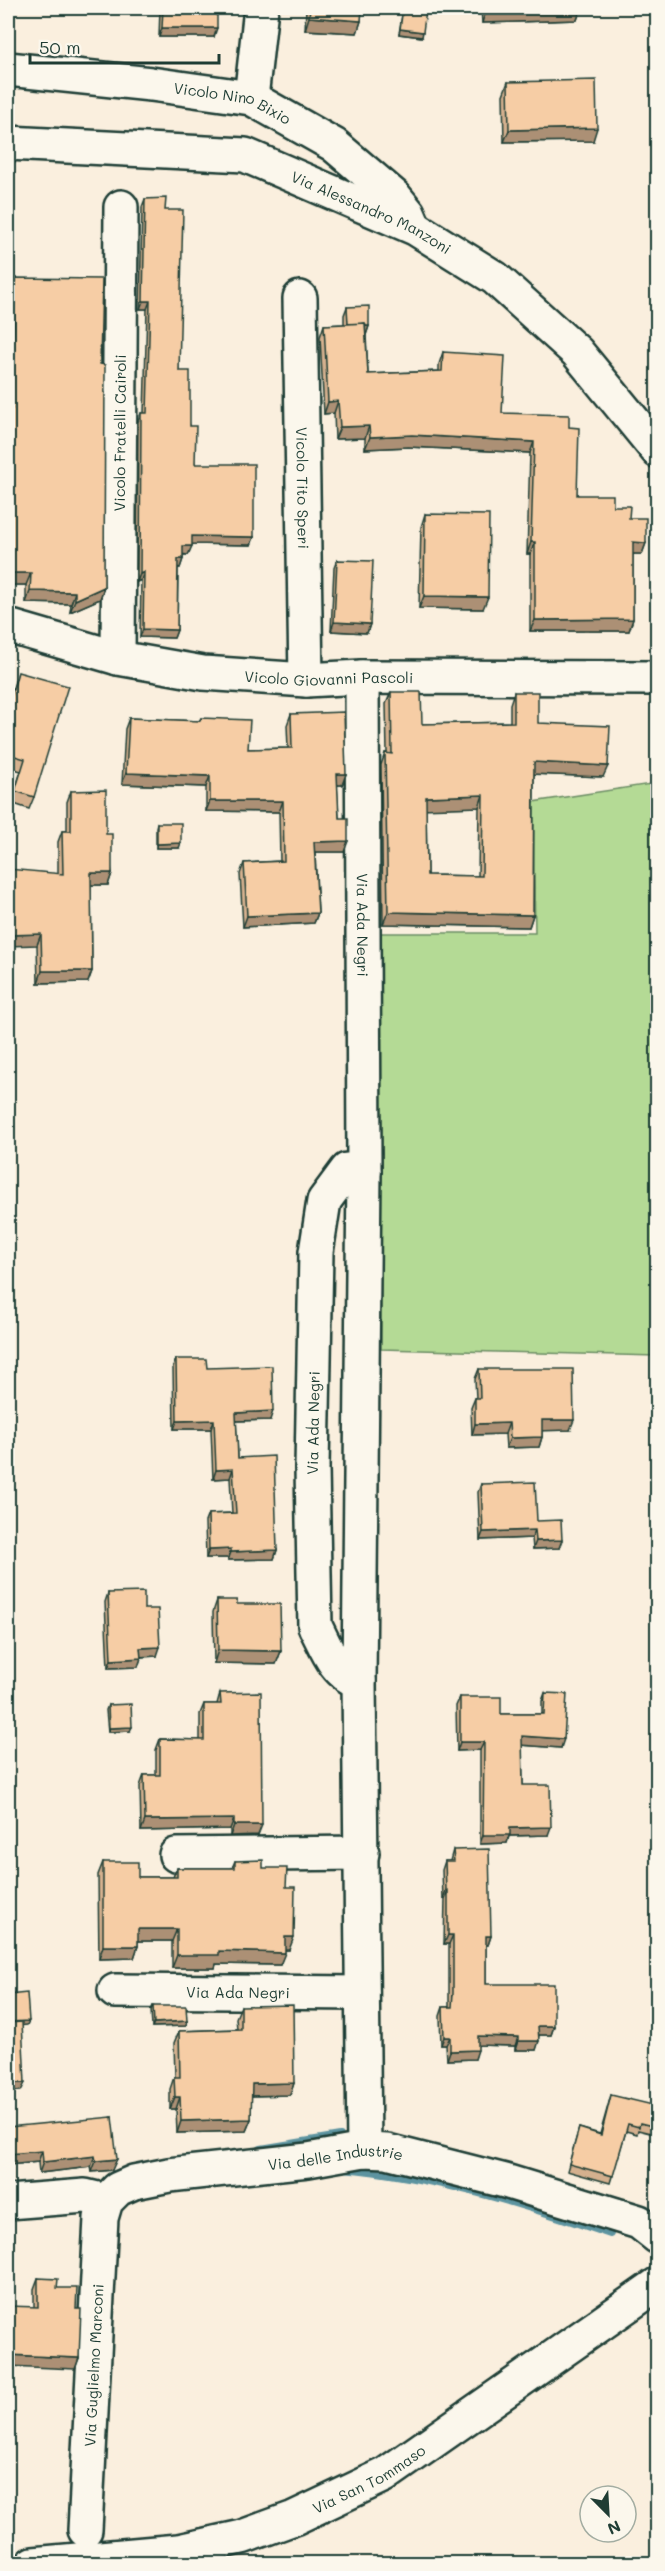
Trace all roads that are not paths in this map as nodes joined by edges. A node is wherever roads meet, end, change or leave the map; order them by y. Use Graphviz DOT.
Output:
graph roads {
  1 [pos="261,8"];
  2 [pos="8,69"];
  3 [pos="251,98"];
  4 [pos="8,143"];
  5 [pos="121,207"];
  6 [pos="414,228"];
  7 [pos="300,298"];
  8 [pos="657,451"];
  9 [pos="8,626"];
  10 [pos="118,658"];
  11 [pos="362,677"];
  12 [pos="657,678"];
  13 [pos="306,680"];
  14 [pos="364,1171"];
  15 [pos="359,1681"];
  16 [pos="362,1853"];
  17 [pos="176,1855"];
  18 [pos="115,1991"];
  19 [pos="362,1993"];
  20 [pos="364,2150"];
  21 [pos="106,2201"];
  22 [pos="8,2202"];
  23 [pos="657,2237"];
  24 [pos="657,2284"];
  25 [pos="85,2530"];
  26 [pos="33,2564"];
  1 -- 3 [label="street"];
  2 -- 3 [label="street, Vicolo Nino Bixio"];
  3 -- 6 [label="street, Vicolo Nino Bixio"];
  4 -- 6 [label="street, Via Alessandro Manzoni"];
  5 -- 10 [label="street, Vicolo Fratelli Cairoli"];
  6 -- 8 [label="street, Via Alessandro Manzoni"];
  7 -- 13 [label="street, Vicolo Tito Speri"];
  9 -- 10 [label="street, Vicolo Giovanni Pascoli"];
  10 -- 13 [label="street, Vicolo Giovanni Pascoli"];
  11 -- 12 [label="street, Vicolo Giovanni Pascoli"];
  11 -- 13 [label="street, Vicolo Giovanni Pascoli"];
  11 -- 14 [label="street, Via Ada Negri"];
  14 -- 15 [label="street, Via Ada Negri"];
  14 -- 15 [label="street, Via Ada Negri"];
  15 -- 16 [label="street, Via Ada Negri"];
  16 -- 17 [label="street"];
  16 -- 19 [label="street, Via Ada Negri"];
  18 -- 19 [label="street, Via Ada Negri"];
  19 -- 20 [label="street, Via Ada Negri"];
  20 -- 21 [label="street, Via delle Industrie"];
  20 -- 23 [label="street, Via delle Industrie"];
  21 -- 22 [label="street"];
  21 -- 25 [label="street, Via Guglielmo Marconi"];
  24 -- 26 [label="street, Via San Tommaso"];
}
